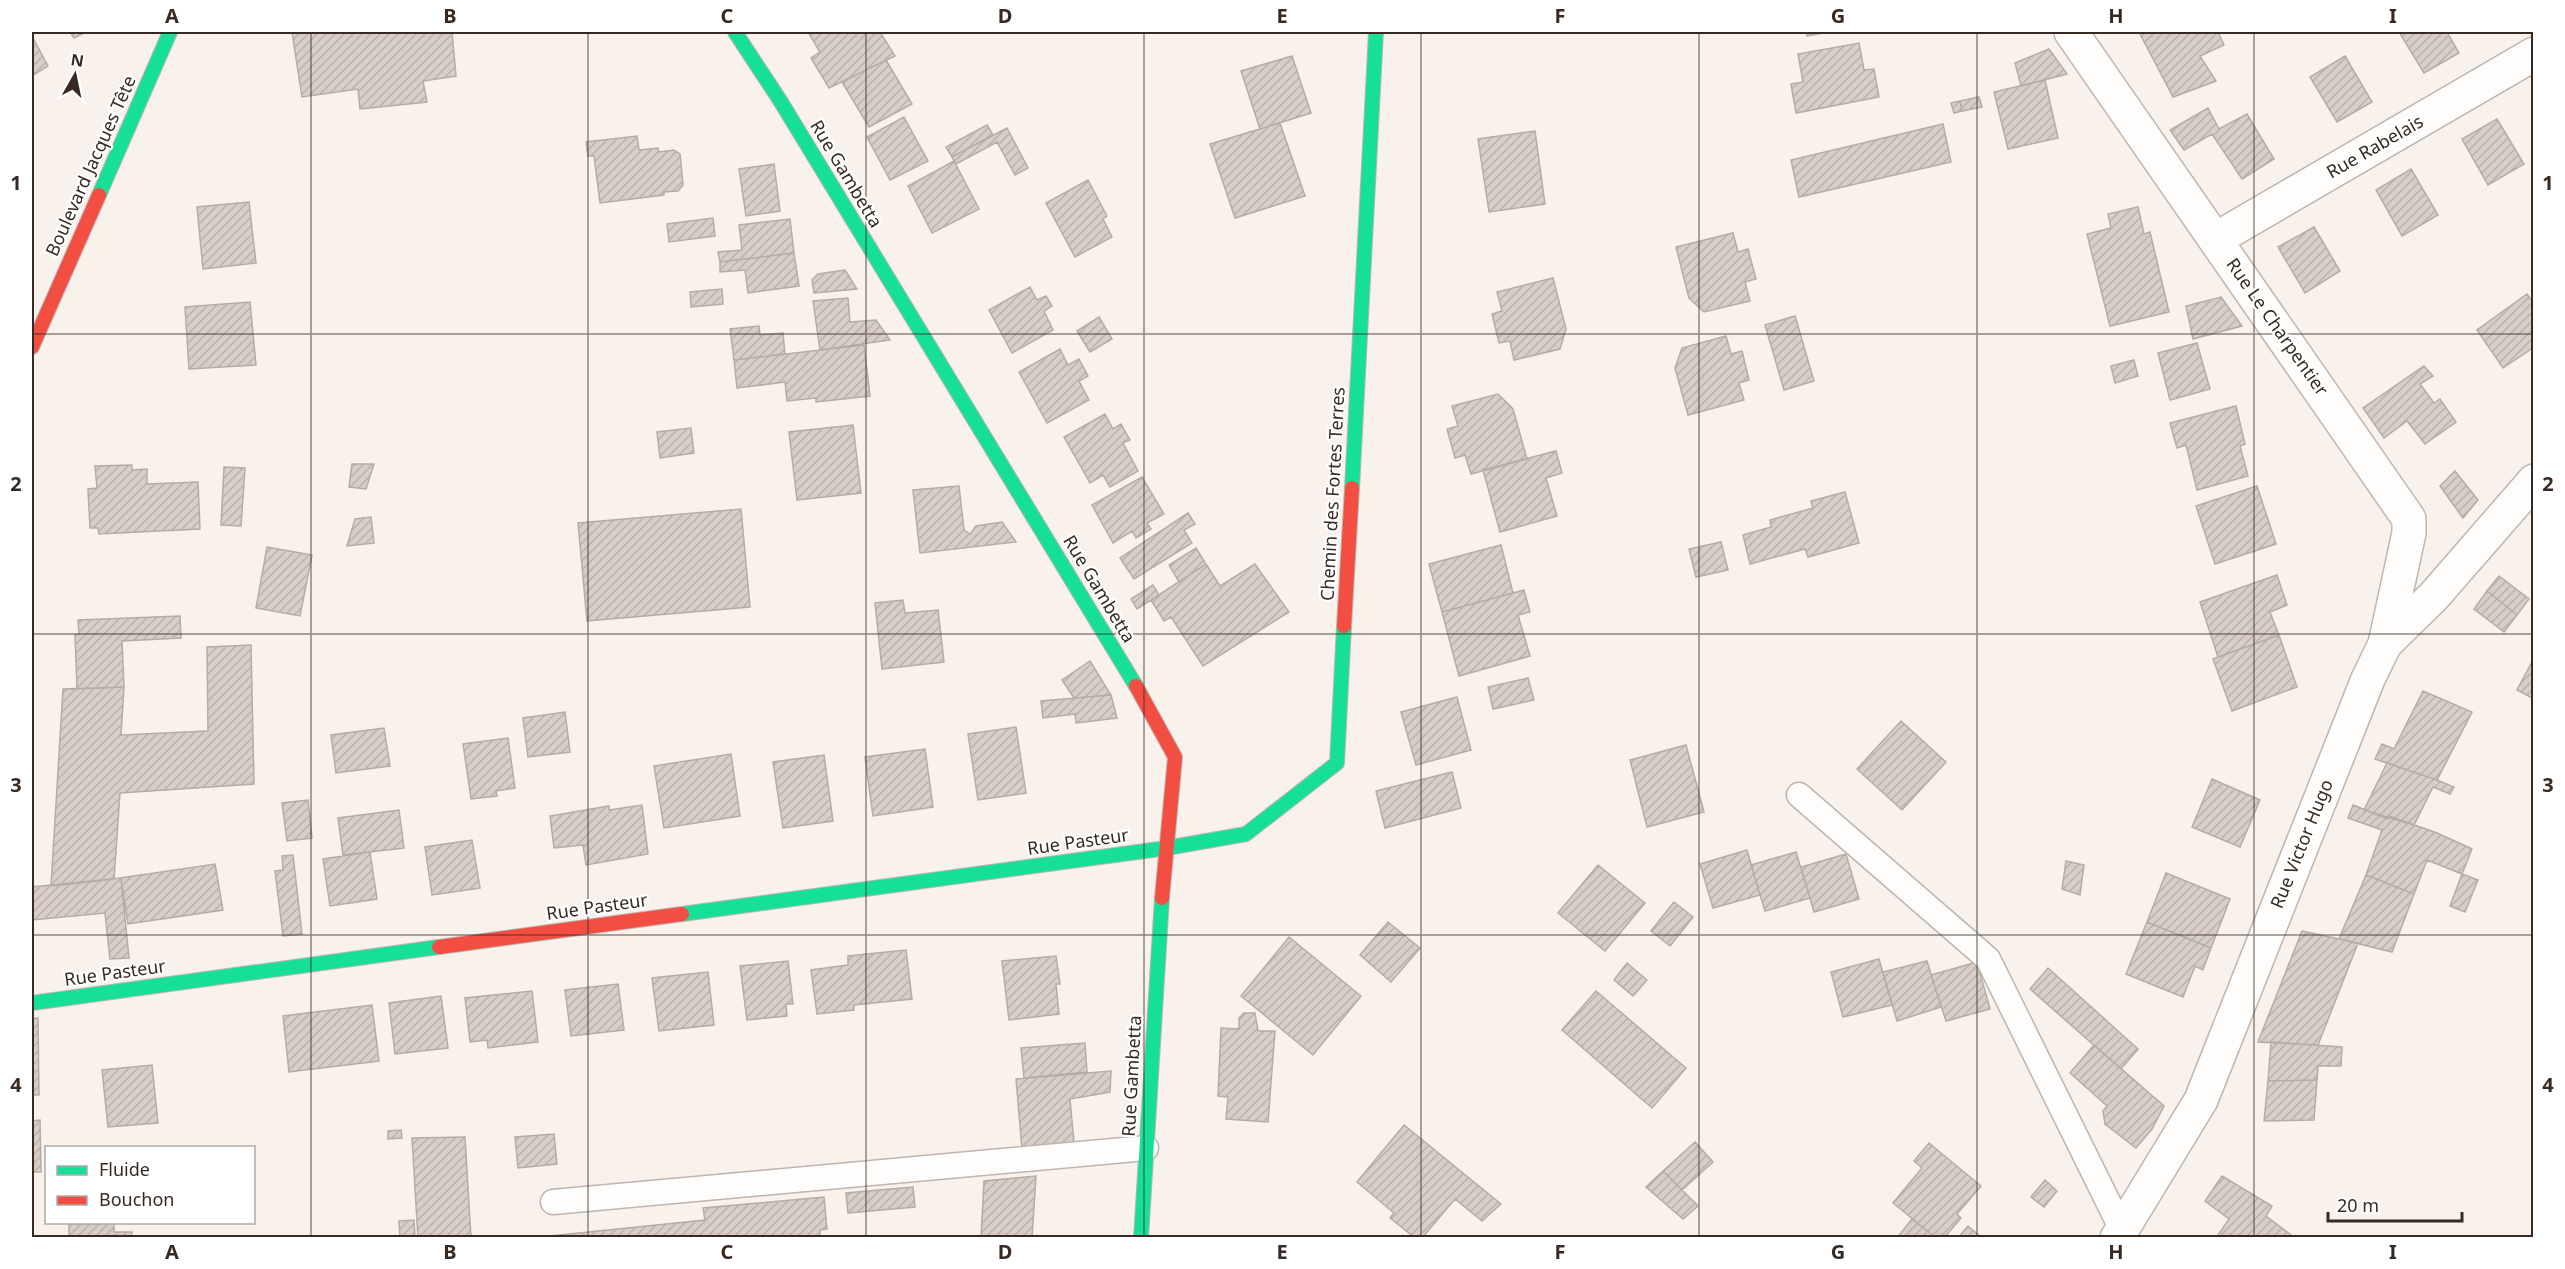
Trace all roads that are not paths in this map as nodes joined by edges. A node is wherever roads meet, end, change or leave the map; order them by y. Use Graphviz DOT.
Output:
graph roads {
  1 [pos="170,32"];
  2 [pos="735,32"];
  3 [pos="1376,32"];
  4 [pos="2071,32"];
  5 [pos="2534,54"];
  6 [pos="2216,239"];
  7 [pos="32,342"];
  8 [pos="2534,481"];
  9 [pos="2385,644"];
  10 [pos="1799,795"];
  11 [pos="1167,848"];
  12 [pos="32,1002"];
  13 [pos="1146,1148"];
  14 [pos="553,1202"];
  15 [pos="2122,1236"];
  16 [pos="1141,1238"];
  1 -- 7 [label="street, Boulevard Jacques Tête"];
  2 -- 11 [label="street, Rue Gambetta"];
  3 -- 11 [label="street, Chemin des Fortes Terres"];
  4 -- 6 [label="street, Rue Le Charpentier"];
  5 -- 6 [label="street, Rue Rabelais"];
  6 -- 9 [label="street, Rue Le Charpentier"];
  8 -- 9 [label="street, Rue Victor Hugo"];
  9 -- 15 [label="street, Rue Victor Hugo"];
  10 -- 15 [label="lane"];
  11 -- 12 [label="street, Rue Pasteur"];
  11 -- 13 [label="street, Rue Gambetta"];
  13 -- 14 [label="lane"];
  13 -- 16 [label="street, Rue Gambetta"];
}
